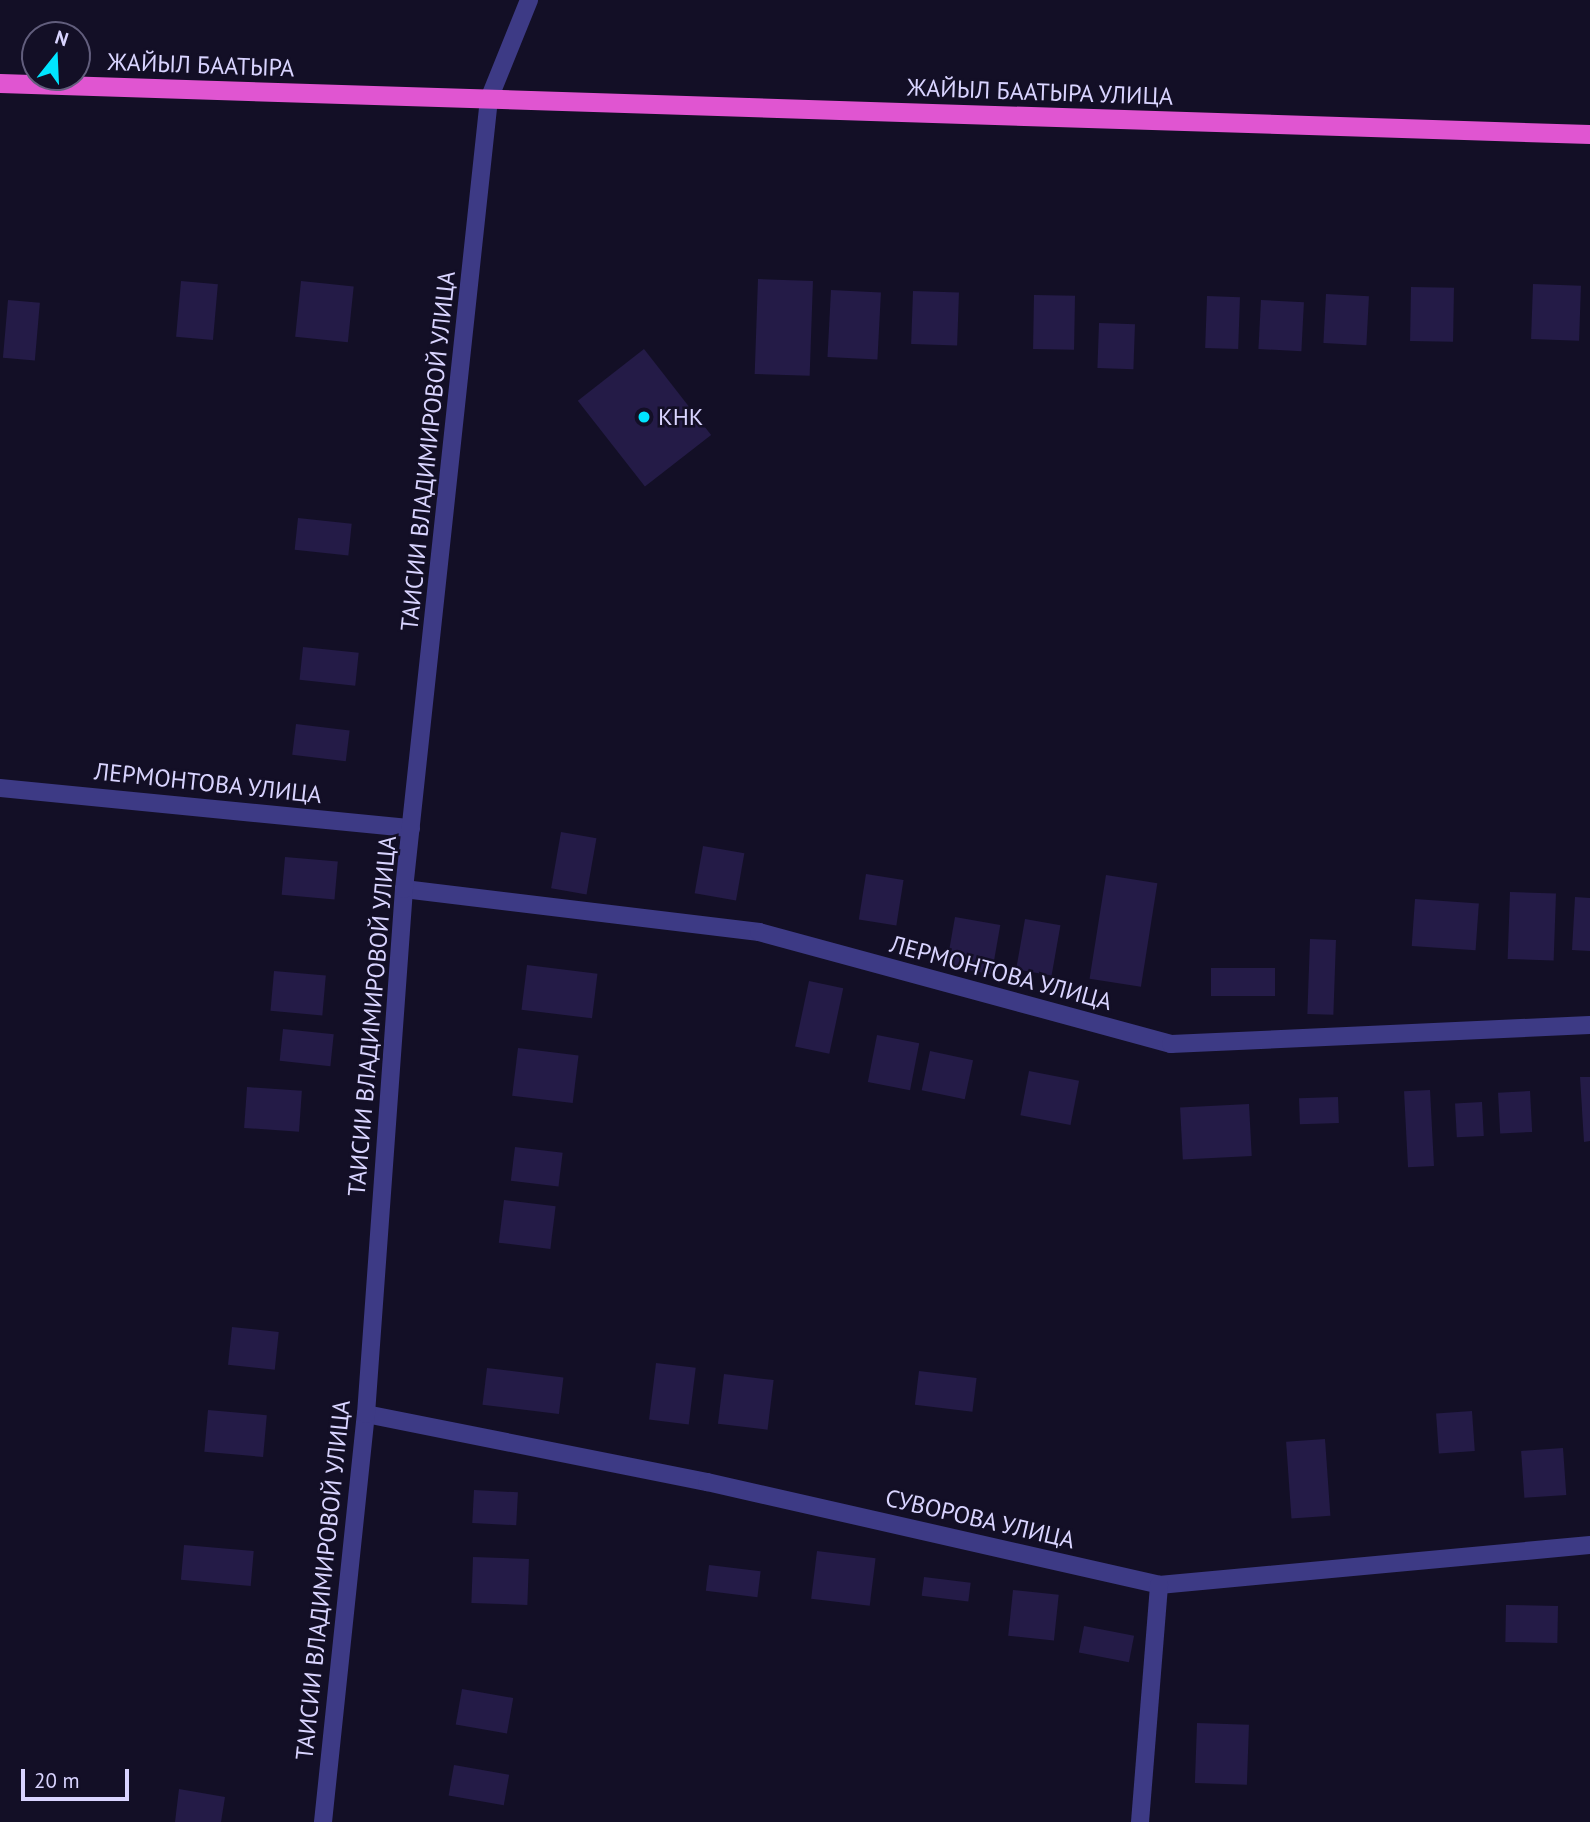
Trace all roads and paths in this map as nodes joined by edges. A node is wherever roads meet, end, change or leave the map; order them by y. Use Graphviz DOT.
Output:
graph roads {
  1 [pos="529,0"];
  2 [pos="0,83"];
  3 [pos="489,99"];
  4 [pos="1590,134"];
  5 [pos="0,788"];
  6 [pos="411,828"];
  7 [pos="404,889"];
  8 [pos="1590,1025"];
  9 [pos="366,1414"];
  10 [pos="1590,1545"];
  11 [pos="1159,1585"];
  12 [pos="323,1822"];
  13 [pos="1140,1822"];
  1 -- 3 [label="street"];
  2 -- 3 [label="highway, ЖАЙЫЛ БААТЫРА"];
  3 -- 4 [label="highway, ЖАЙЫЛ БААТЫРА УЛИЦА"];
  3 -- 6 [label="street, ТАИСИИ ВЛАДИМИРОВОЙ УЛИЦА"];
  5 -- 6 [label="street, ЛЕРМОНТОВА УЛИЦА"];
  6 -- 7 [label="street, ТАИСИИ ВЛАДИМИРОВОЙ УЛИЦА"];
  7 -- 8 [label="street, ЛЕРМОНТОВА УЛИЦА"];
  7 -- 9 [label="street, ТАИСИИ ВЛАДИМИРОВОЙ УЛИЦА"];
  9 -- 11 [label="street, СУВОРОВА УЛИЦА"];
  9 -- 12 [label="street, ТАИСИИ ВЛАДИМИРОВОЙ УЛИЦА"];
  10 -- 11 [label="street, СУВОРОВА УЛИЦА"];
  11 -- 13 [label="street"];
}
